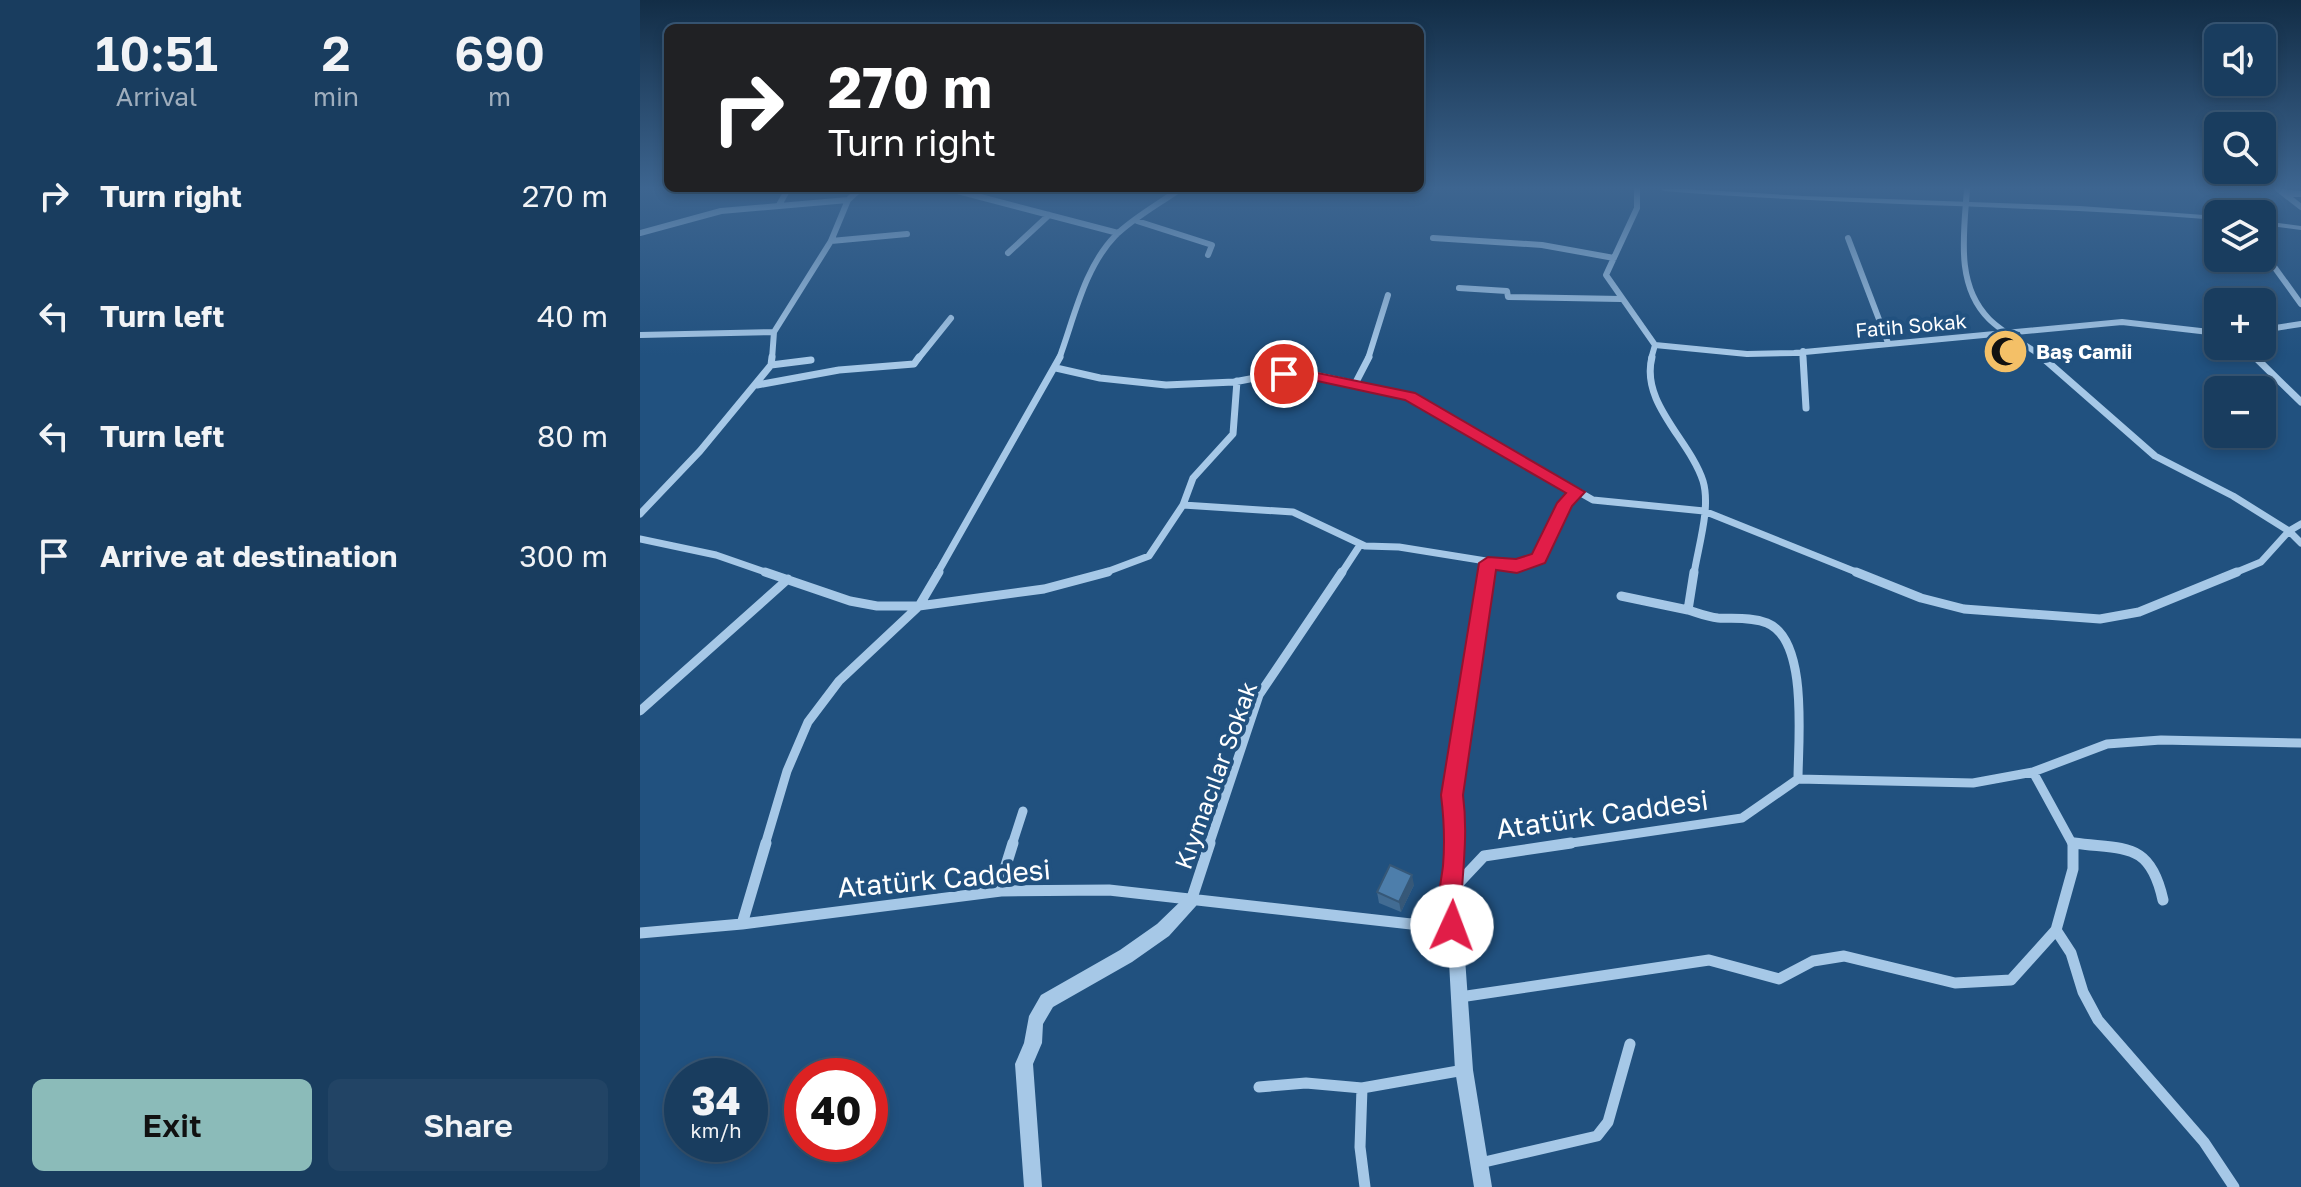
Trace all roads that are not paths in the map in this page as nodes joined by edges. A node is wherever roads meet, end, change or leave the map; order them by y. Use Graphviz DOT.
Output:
graph roads {
  1 [pos="829,244"];
  2 [pos="1017,244"];
  3 [pos="1109,244"];
  4 [pos="1210,244"];
  5 [pos="1533,244"];
  6 [pos="1620,244"];
  7 [pos="1850,244"];
  8 [pos="1963,244"];
  9 [pos="1008,253"];
  10 [pos="1208,255"];
  11 [pos="1614,258"];
  12 [pos="2276,269"];
  13 [pos="1459,288"];
  14 [pos="1388,295"];
  15 [pos="1621,299"];
  16 [pos="2301,304"];
  17 [pos="951,318"];
  18 [pos="2301,324"];
  19 [pos="2276,328"];
  20 [pos="2204,331"];
  21 [pos="774,332"];
  22 [pos="2010,333"];
  23 [pos="640,335"];
  24 [pos="1888,343"];
  25 [pos="1655,345"];
  26 [pos="1803,351"];
  27 [pos="811,360"];
  28 [pos="2258,360"];
  29 [pos="771,365"];
  30 [pos="1056,368"];
  31 [pos="1237,381"];
  32 [pos="1355,384"];
  33 [pos="757,385"];
  34 [pos="2301,402"];
  35 [pos="1806,408"];
  36 [pos="1576,492"];
  37 [pos="1183,505"];
  38 [pos="1704,511"];
  39 [pos="640,514"];
  40 [pos="2301,524"];
  41 [pos="2289,531"];
  42 [pos="640,539"];
  43 [pos="2301,543"];
  44 [pos="1360,545"];
  45 [pos="1488,563"];
  46 [pos="788,579"];
  47 [pos="1621,596"];
  48 [pos="919,606"];
  49 [pos="1688,610"];
  50 [pos="640,711"];
  51 [pos="2301,743"];
  52 [pos="2033,772"];
  53 [pos="1798,779"];
  54 [pos="1023,811"];
  55 [pos="2073,843"];
  56 [pos="1453,889"];
  57 [pos="998,891"];
  58 [pos="2163,900"];
  59 [pos="1191,901"];
  60 [pos="1448,908"];
  61 [pos="742,924"];
  62 [pos="2056,930"];
  63 [pos="640,933"];
  64 [pos="1460,997"];
  65 [pos="1630,1044"];
  66 [pos="1464,1070"];
  67 [pos="1259,1087"];
  68 [pos="1362,1088"];
  69 [pos="1480,1164"];
  70 [pos="1033,1187"];
  71 [pos="1365,1187"];
  72 [pos="1483,1187"];
  73 [pos="2234,1187"];
  1 -- 21 [label="street"];
  2 -- 9 [label="street"];
  3 -- 30 [label="street"];
  4 -- 10 [label="street"];
  5 -- 11 [label="street"];
  6 -- 11 [label="street"];
  7 -- 24 [label="street"];
  8 -- 22 [label="street"];
  11 -- 15 [label="street"];
  12 -- 16 [label="street"];
  13 -- 15 [label="street"];
  14 -- 32 [label="street"];
  15 -- 25 [label="street"];
  17 -- 33 [label="street"];
  18 -- 19 [label="street"];
  20 -- 22 [label="street, Fatih Sokak"];
  21 -- 23 [label="street"];
  21 -- 29 [label="street"];
  22 -- 24 [label="street, Fatih Sokak"];
  22 -- 41 [label="street"];
  24 -- 26 [label="street, Fatih Sokak"];
  25 -- 26 [label="street, Fatih Sokak"];
  25 -- 38 [label="street"];
  26 -- 35 [label="street"];
  27 -- 29 [label="street"];
  28 -- 34 [label="street"];
  29 -- 33 [label="street"];
  30 -- 31 [label="street"];
  30 -- 48 [label="street"];
  31 -- 32 [label="street"];
  31 -- 37 [label="street"];
  32 -- 36 [label="street"];
  33 -- 39 [label="street"];
  36 -- 38 [label="street"];
  36 -- 45 [label="street"];
  37 -- 44 [label="street"];
  37 -- 48 [label="street"];
  38 -- 41 [label="street"];
  38 -- 49 [label="street"];
  40 -- 41 [label="street"];
  41 -- 43 [label="street"];
  42 -- 46 [label="street"];
  44 -- 45 [label="street"];
  44 -- 59 [label="street, Kıymacılar Sokak"];
  45 -- 56 [label="street"];
  46 -- 48 [label="street"];
  46 -- 50 [label="street"];
  47 -- 49 [label="street"];
  48 -- 61 [label="street"];
  49 -- 53 [label="street"];
  51 -- 52 [label="street"];
  52 -- 53 [label="street"];
  52 -- 55 [label="street"];
  53 -- 56 [label="street, Atatürk Caddesi"];
  54 -- 57 [label="street"];
  55 -- 58 [label="street"];
  55 -- 62 [label="street"];
  56 -- 60 [label="street, Atatürk Caddesi"];
  57 -- 59 [label="street, Atatürk Caddesi"];
  57 -- 61 [label="street, Atatürk Caddesi"];
  59 -- 60 [label="street, Atatürk Caddesi"];
  59 -- 70 [label="street"];
  60 -- 64 [label="street"];
  61 -- 63 [label="street, Atatürk Caddesi"];
  62 -- 64 [label="street"];
  62 -- 73 [label="street"];
  64 -- 66 [label="street"];
  65 -- 69 [label="street"];
  66 -- 68 [label="street"];
  66 -- 69 [label="street"];
  67 -- 68 [label="street"];
  68 -- 71 [label="street"];
  69 -- 72 [label="street"];
}
